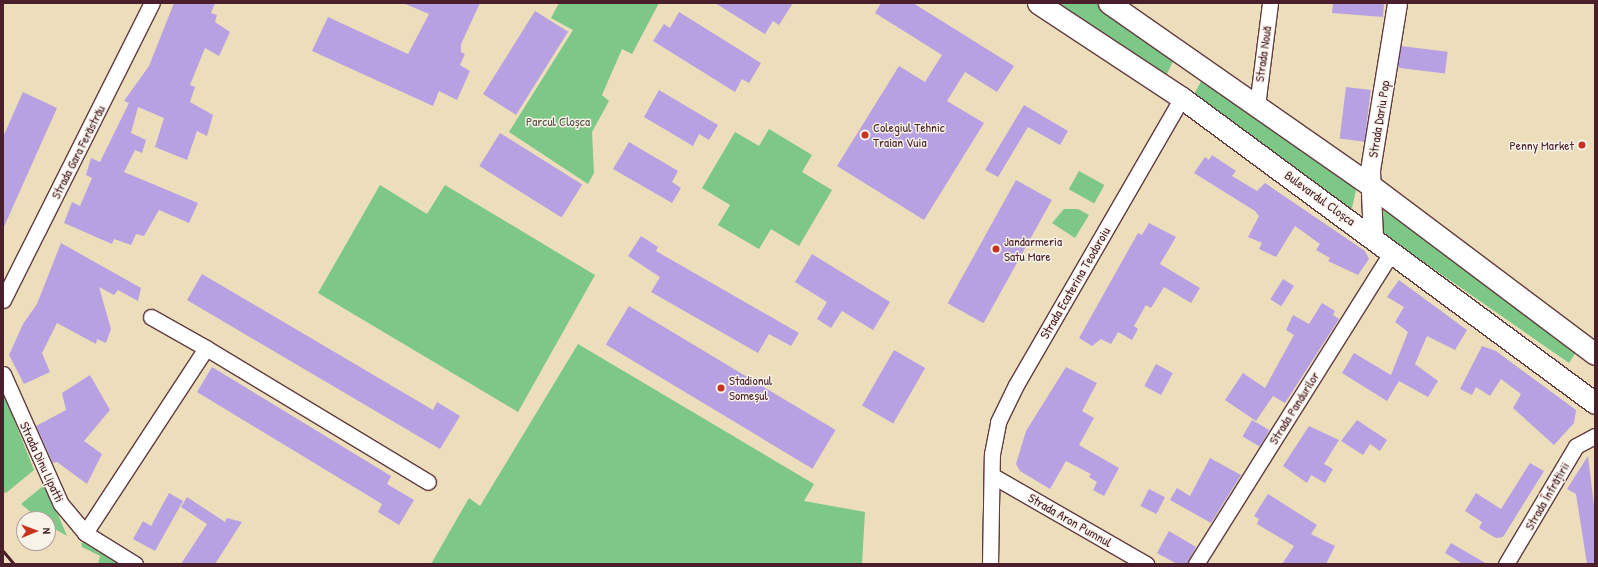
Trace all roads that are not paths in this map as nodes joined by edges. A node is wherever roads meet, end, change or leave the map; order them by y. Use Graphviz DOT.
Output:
graph roads {
  1 [pos="152,3"];
  2 [pos="1038,3"];
  3 [pos="1108,3"];
  4 [pos="1270,3"];
  5 [pos="1397,3"];
  6 [pos="1182,98"];
  7 [pos="1257,106"];
  8 [pos="1370,186"];
  9 [pos="1373,237"];
  10 [pos="1392,251"];
  11 [pos="3,300"];
  12 [pos="151,317"];
  13 [pos="206,348"];
  14 [pos="1595,354"];
  15 [pos="3,374"];
  16 [pos="1595,404"];
  17 [pos="1595,436"];
  18 [pos="993,476"];
  19 [pos="428,482"];
  20 [pos="84,533"];
  21 [pos="135,564"];
  22 [pos="990,564"];
  23 [pos="1146,564"];
  24 [pos="1196,564"];
  25 [pos="1506,564"];
  1 -- 11 [label="street, Strada Gara Ferăstrău"];
  2 -- 6 [label="main road, Bulevardul Cloșca"];
  3 -- 7 [label="main road"];
  4 -- 7 [label="street, Strada Nouă"];
  5 -- 8 [label="street, Strada Dariu Pop"];
  6 -- 9 [label="main road, Bulevardul Cloșca"];
  6 -- 18 [label="street, Strada Ecaterina Teodoroiu"];
  7 -- 8 [label="main road"];
  8 -- 9 [label="street, Strada Dariu Pop"];
  8 -- 14 [label="main road"];
  9 -- 10 [label="main road, Bulevardul Cloșca"];
  10 -- 16 [label="main road, Bulevardul Cloșca"];
  10 -- 24 [label="street, Strada Pandurilor"];
  12 -- 13 [label="street"];
  13 -- 19 [label="street"];
  13 -- 20 [label="street"];
  15 -- 20 [label="street, Strada Dinu Lipatti"];
  17 -- 25 [label="street, Strada Înfrățirii"];
  18 -- 22 [label="street, Strada Ecaterina Teodoroiu"];
  18 -- 23 [label="street, Strada Aron Pumnul"];
  20 -- 21 [label="street, Strada Dinu Lipatti"];
}
